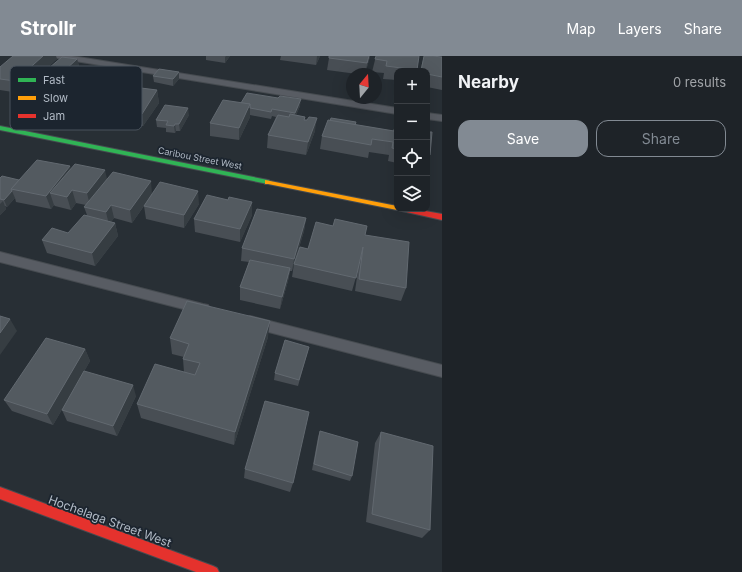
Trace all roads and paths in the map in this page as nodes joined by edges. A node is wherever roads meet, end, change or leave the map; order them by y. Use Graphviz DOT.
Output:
graph roads {
  1 [pos="57,56"];
  2 [pos="119,66"];
  3 [pos="142,70"];
  4 [pos="394,111"];
  5 [pos="430,116"];
  6 [pos="442,118"];
  7 [pos="0,128"];
  8 [pos="394,207"];
  9 [pos="417,212"];
  10 [pos="442,217"];
  11 [pos="0,257"];
  12 [pos="213,312"];
  13 [pos="236,318"];
  14 [pos="442,371"];
  15 [pos="0,493"];
  16 [pos="213,572"];
  1 -- 2 [label="lane"];
  3 -- 4 [label="lane"];
  5 -- 6 [label="lane"];
  7 -- 8 [label="street, Caribou Street West"];
  9 -- 10 [label="street"];
  11 -- 12 [label="lane"];
  13 -- 14 [label="lane"];
  15 -- 16 [label="street, Hochelaga Street West"];
}
